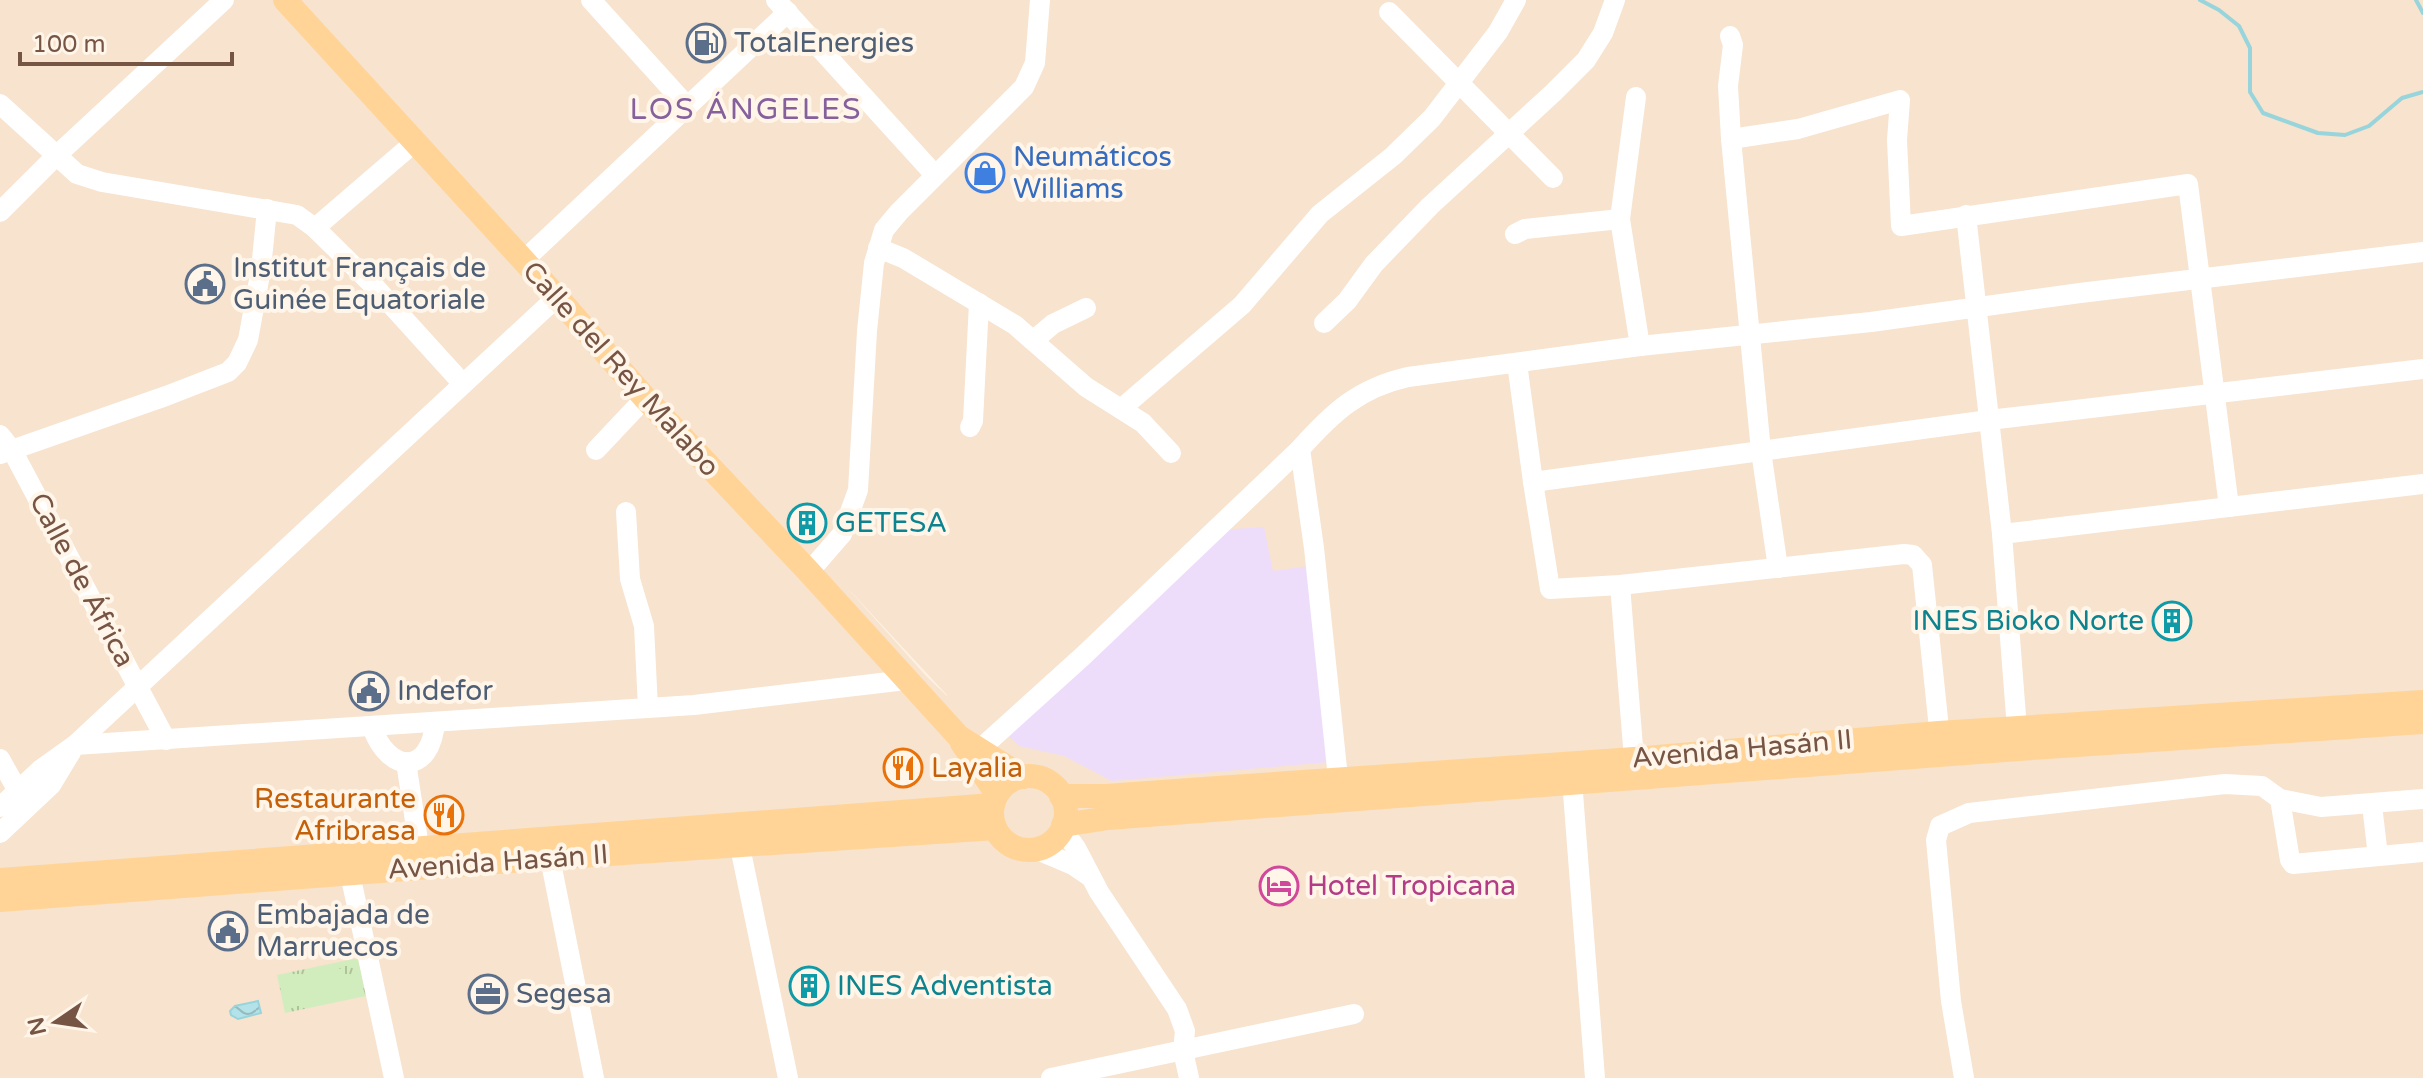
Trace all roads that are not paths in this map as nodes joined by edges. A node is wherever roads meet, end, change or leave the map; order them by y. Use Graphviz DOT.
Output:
graph roads {
  1 [pos="224,0"];
  2 [pos="285,0"];
  3 [pos="591,0"];
  4 [pos="1040,0"];
  5 [pos="1516,0"];
  6 [pos="1615,0"];
  7 [pos="782,6"];
  8 [pos="1389,12"];
  9 [pos="1730,36"];
  10 [pos="1459,84"];
  11 [pos="1636,97"];
  12 [pos="0,104"];
  13 [pos="687,106"];
  14 [pos="1509,133"];
  15 [pos="1731,139"];
  16 [pos="415,142"];
  17 [pos="56,156"];
  18 [pos="935,175"];
  19 [pos="1553,178"];
  20 [pos="267,209"];
  21 [pos="0,212"];
  22 [pos="1966,215"];
  23 [pos="1620,219"];
  24 [pos="315,228"];
  25 [pos="1515,234"];
  26 [pos="878,248"];
  27 [pos="2423,252"];
  28 [pos="523,261"];
  29 [pos="2201,281"];
  30 [pos="557,297"];
  31 [pos="979,303"];
  32 [pos="1978,307"];
  33 [pos="1086,308"];
  34 [pos="1324,323"];
  35 [pos="1750,335"];
  36 [pos="1034,340"];
  37 [pos="1640,346"];
  38 [pos="1517,363"];
  39 [pos="2423,369"];
  40 [pos="463,384"];
  41 [pos="2215,395"];
  42 [pos="645,398"];
  43 [pos="1122,408"];
  44 [pos="1989,420"];
  45 [pos="970,427"];
  46 [pos="4,446"];
  47 [pos="1300,449"];
  48 [pos="596,450"];
  49 [pos="1761,451"];
  50 [pos="1171,453"];
  51 [pos="1533,482"];
  52 [pos="2423,484"];
  53 [pos="2229,507"];
  54 [pos="626,512"];
  55 [pos="2002,534"];
  56 [pos="1778,568"];
  57 [pos="809,572"];
  58 [pos="1620,585"];
  59 [pos="906,680"];
  60 [pos="138,684"];
  61 [pos="2423,702"];
  62 [pos="648,708"];
  63 [pos="435,722"];
  64 [pos="2423,722"];
  65 [pos="372,727"];
  66 [pos="2017,729"];
  67 [pos="166,740"];
  68 [pos="969,743"];
  69 [pos="1940,744"];
  70 [pos="75,745"];
  71 [pos="0,759"];
  72 [pos="1634,759"];
  73 [pos="406,762"];
  74 [pos="1571,773"];
  75 [pos="1023,777"];
  76 [pos="1338,778"];
  77 [pos="18,791"];
  78 [pos="1061,796"];
  79 [pos="2280,799"];
  80 [pos="2423,799"];
  81 [pos="2372,805"];
  82 [pos="0,807"];
  83 [pos="995,809"];
  84 [pos="1062,827"];
  85 [pos="0,833"];
  86 [pos="419,847"];
  87 [pos="740,847"];
  88 [pos="1035,849"];
  89 [pos="2423,852"];
  90 [pos="2378,856"];
  91 [pos="550,858"];
  92 [pos="350,874"];
  93 [pos="1089,876"];
  94 [pos="0,880"];
  95 [pos="0,900"];
  96 [pos="1354,1014"];
  97 [pos="1183,1051"];
  98 [pos="394,1078"];
  99 [pos="594,1078"];
  100 [pos="788,1078"];
  101 [pos="1051,1078"];
  102 [pos="1189,1078"];
  103 [pos="1595,1078"];
  104 [pos="1964,1078"];
  1 -- 17 [label="street"];
  2 -- 16 [label="main road, Calle del Rey Malabo"];
  3 -- 13 [label="street"];
  4 -- 18 [label="street"];
  5 -- 10 [label="street"];
  6 -- 14 [label="street"];
  7 -- 13 [label="street"];
  7 -- 18 [label="street"];
  8 -- 10 [label="street"];
  9 -- 15 [label="street"];
  10 -- 14 [label="street"];
  10 -- 43 [label="street"];
  11 -- 23 [label="street"];
  12 -- 17 [label="street"];
  13 -- 28 [label="street"];
  14 -- 19 [label="street"];
  14 -- 34 [label="street"];
  15 -- 22 [label="street"];
  15 -- 35 [label="street"];
  16 -- 24 [label="street"];
  16 -- 28 [label="main road, Calle del Rey Malabo"];
  17 -- 20 [label="street"];
  17 -- 21 [label="street"];
  18 -- 26 [label="street"];
  20 -- 24 [label="street"];
  20 -- 46 [label="street"];
  22 -- 29 [label="street"];
  22 -- 32 [label="street"];
  23 -- 25 [label="street"];
  23 -- 37 [label="street"];
  24 -- 40 [label="street"];
  26 -- 31 [label="street"];
  26 -- 57 [label="street"];
  27 -- 29 [label="street"];
  28 -- 30 [label="main road, Calle del Rey Malabo"];
  29 -- 32 [label="street"];
  29 -- 41 [label="street"];
  30 -- 40 [label="street"];
  30 -- 42 [label="main road, Calle del Rey Malabo"];
  31 -- 36 [label="street"];
  31 -- 45 [label="street"];
  32 -- 35 [label="street"];
  32 -- 44 [label="street"];
  33 -- 36 [label="street"];
  35 -- 37 [label="street"];
  35 -- 49 [label="street"];
  36 -- 43 [label="street"];
  37 -- 38 [label="street"];
  38 -- 47 [label="street"];
  38 -- 51 [label="street"];
  39 -- 41 [label="street"];
  40 -- 60 [label="street"];
  41 -- 44 [label="street"];
  41 -- 53 [label="street"];
  42 -- 48 [label="street"];
  42 -- 57 [label="main road, Calle del Rey Malabo"];
  43 -- 50 [label="street"];
  44 -- 49 [label="street"];
  44 -- 55 [label="street"];
  46 -- 60 [label="street, Calle de África"];
  47 -- 68 [label="street"];
  47 -- 76 [label="street"];
  49 -- 51 [label="street"];
  49 -- 56 [label="street"];
  51 -- 58 [label="street"];
  52 -- 53 [label="street"];
  53 -- 55 [label="street"];
  54 -- 62 [label="street"];
  55 -- 66 [label="street"];
  56 -- 58 [label="street"];
  56 -- 69 [label="street"];
  57 -- 59 [label="main road, Calle del Rey Malabo"];
  58 -- 72 [label="street"];
  59 -- 62 [label="street"];
  59 -- 68 [label="main road, Calle del Rey Malabo"];
  60 -- 67 [label="street, Calle de África"];
  60 -- 70 [label="street"];
  61 -- 66 [label="main road, Avenida Hasán II"];
  62 -- 63 [label="street"];
  63 -- 65 [label="street"];
  63 -- 73 [label="street"];
  64 -- 69 [label="main road, Avenida Hasán II"];
  65 -- 67 [label="street"];
  65 -- 73 [label="street"];
  66 -- 69 [label="main road, Avenida Hasán II"];
  67 -- 70 [label="street"];
  68 -- 75 [label="main road, Calle del Rey Malabo"];
  68 -- 83 [label="main road, Calle del Rey Malabo"];
  69 -- 72 [label="main road, Avenida Hasán II"];
  69 -- 74 [label="main road, Avenida Hasán II"];
  70 -- 77 [label="street"];
  70 -- 85 [label="street"];
  71 -- 77 [label="street"];
  72 -- 74 [label="main road, Avenida Hasán II"];
  73 -- 86 [label="street"];
  74 -- 76 [label="main road, Avenida Hasán II"];
  74 -- 84 [label="main road, Avenida Hasán II"];
  74 -- 103 [label="street"];
  75 -- 78 [label="main road"];
  75 -- 83 [label="main road"];
  76 -- 78 [label="main road, Avenida Hasán II"];
  77 -- 82 [label="street"];
  78 -- 84 [label="main road"];
  79 -- 81 [label="street"];
  79 -- 90 [label="street"];
  79 -- 104 [label="street"];
  80 -- 81 [label="street"];
  81 -- 90 [label="street"];
  83 -- 86 [label="main road, Avenida Hasán II"];
  83 -- 87 [label="main road, Avenida Hasán II"];
  83 -- 88 [label="main road"];
  84 -- 88 [label="main road"];
  84 -- 93 [label="street"];
  86 -- 94 [label="main road, Avenida Hasán II"];
  87 -- 91 [label="main road, Avenida Hasán II"];
  87 -- 100 [label="street"];
  88 -- 93 [label="street"];
  89 -- 90 [label="street"];
  91 -- 92 [label="main road, Avenida Hasán II"];
  91 -- 99 [label="street"];
  92 -- 95 [label="main road, Avenida Hasán II"];
  92 -- 98 [label="street"];
  93 -- 97 [label="street"];
  96 -- 97 [label="street"];
  97 -- 101 [label="street"];
  97 -- 102 [label="street"];
}
